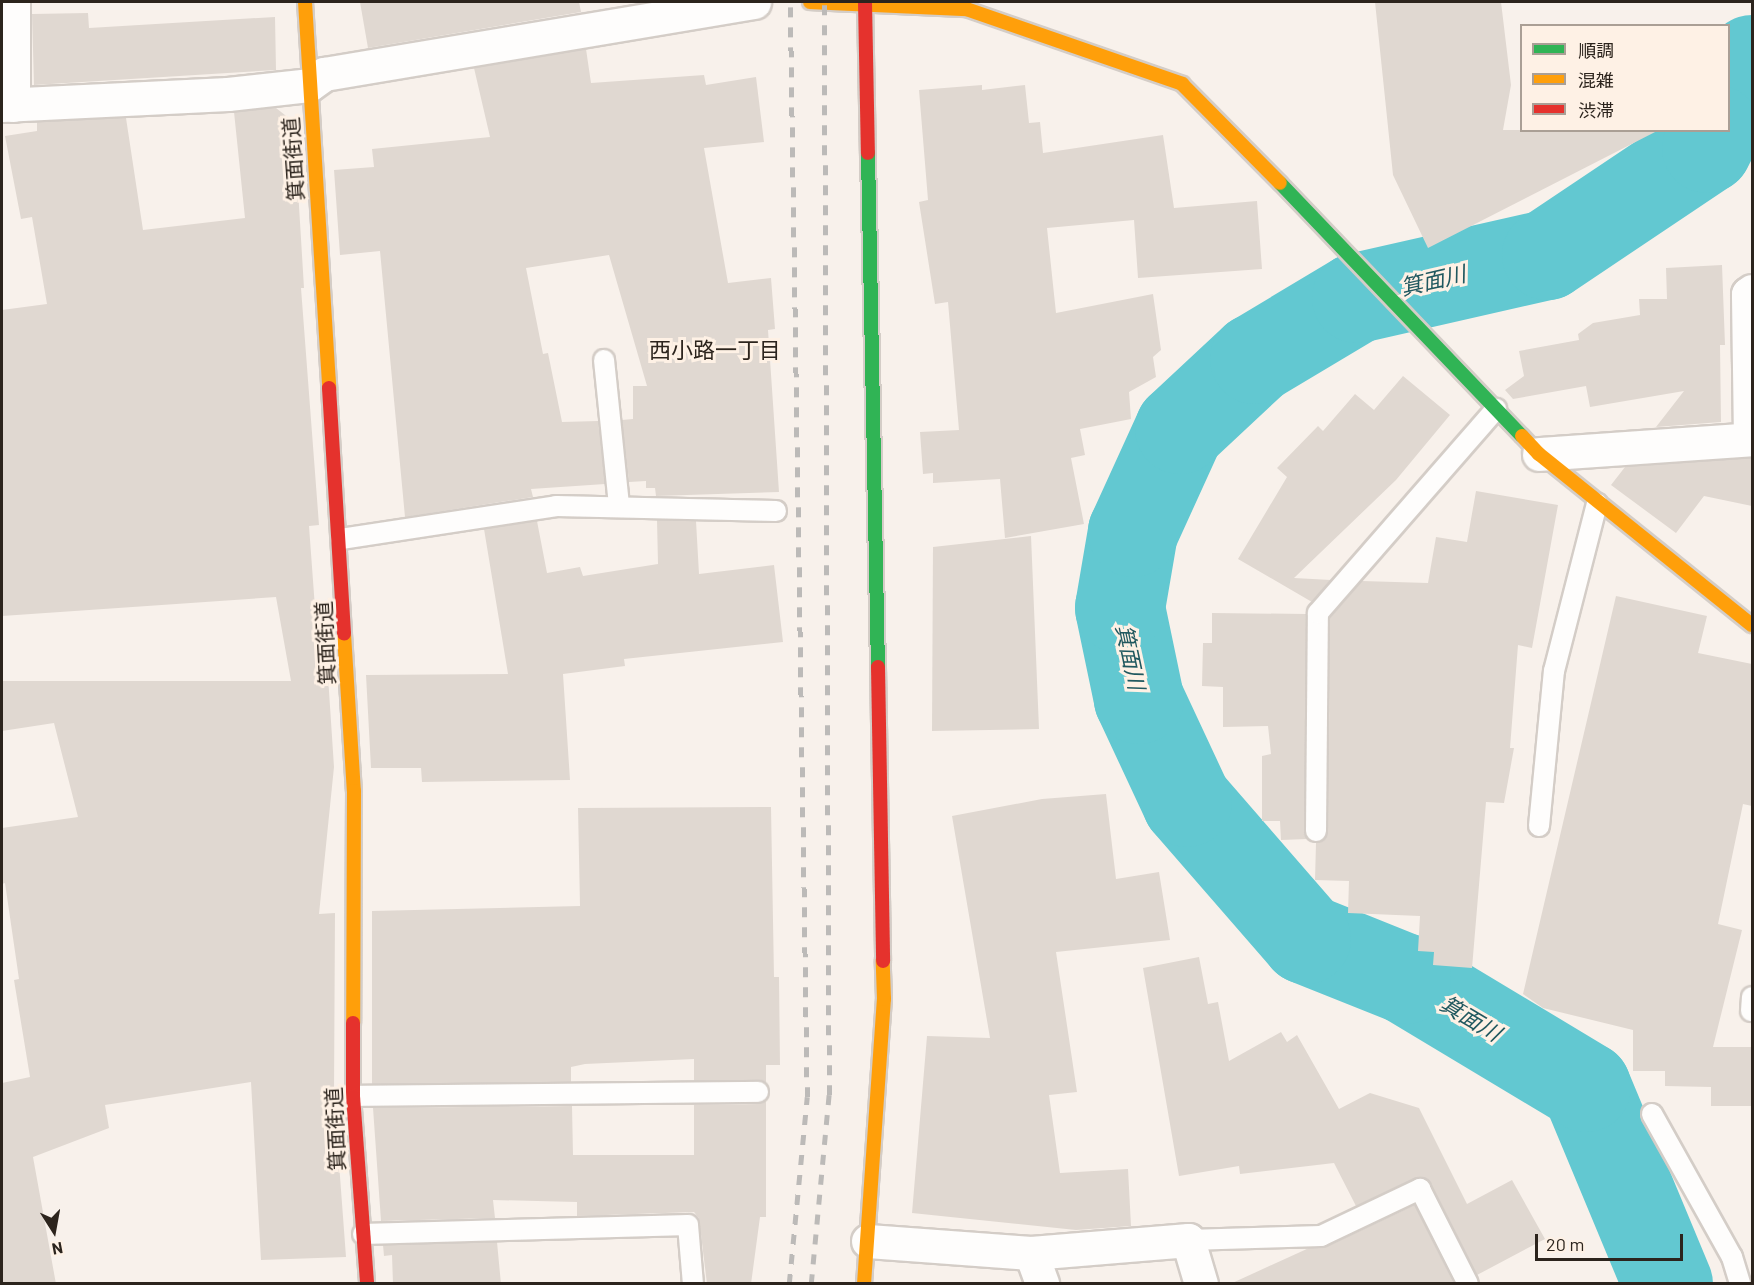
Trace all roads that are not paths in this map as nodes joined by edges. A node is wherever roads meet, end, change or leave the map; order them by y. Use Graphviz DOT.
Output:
graph roads {
  1 [pos="13,2"];
  2 [pos="305,2"];
  3 [pos="810,2"];
  4 [pos="865,2"];
  5 [pos="741,3"];
  6 [pos="966,5"];
  7 [pos="309,85"];
  8 [pos="7,105"];
  9 [pos="1752,291"];
  10 [pos="604,360"];
  11 [pos="1497,409"];
  12 [pos="1751,439"];
  13 [pos="1539,454"];
  14 [pos="1597,503"];
  15 [pos="619,505"];
  16 [pos="776,511"];
  17 [pos="341,539"];
  18 [pos="1752,625"];
  19 [pos="1539,826"];
  20 [pos="1316,831"];
  21 [pos="758,1092"];
  22 [pos="353,1096"];
  23 [pos="1652,1114"];
  24 [pos="363,1234"];
  25 [pos="1188,1240"];
  26 [pos="868,1241"];
  27 [pos="1031,1253"];
  28 [pos="367,1284"];
  29 [pos="693,1284"];
  30 [pos="864,1284"];
  31 [pos="1042,1284"];
  32 [pos="1201,1284"];
  33 [pos="1468,1284"];
  34 [pos="1740,1284"];
  1 -- 8 [label="street"];
  2 -- 7 [label="street, 箕面街道"];
  3 -- 4 [label="street"];
  4 -- 6 [label="street"];
  4 -- 26 [label="street"];
  5 -- 7 [label="street"];
  6 -- 11 [label="street"];
  7 -- 8 [label="street"];
  7 -- 17 [label="street, 箕面街道"];
  9 -- 12 [label="street"];
  10 -- 15 [label="lane"];
  11 -- 13 [label="street"];
  11 -- 20 [label="lane"];
  12 -- 13 [label="street"];
  13 -- 14 [label="street"];
  14 -- 18 [label="street"];
  14 -- 19 [label="lane"];
  15 -- 16 [label="lane"];
  15 -- 17 [label="lane"];
  17 -- 22 [label="street, 箕面街道"];
  21 -- 22 [label="lane"];
  22 -- 24 [label="street, 箕面街道"];
  23 -- 34 [label="lane"];
  24 -- 28 [label="street, 箕面街道"];
  24 -- 29 [label="lane"];
  25 -- 27 [label="street"];
  25 -- 32 [label="street"];
  25 -- 33 [label="lane"];
  26 -- 27 [label="street"];
  26 -- 30 [label="street"];
  27 -- 31 [label="street"];
}
